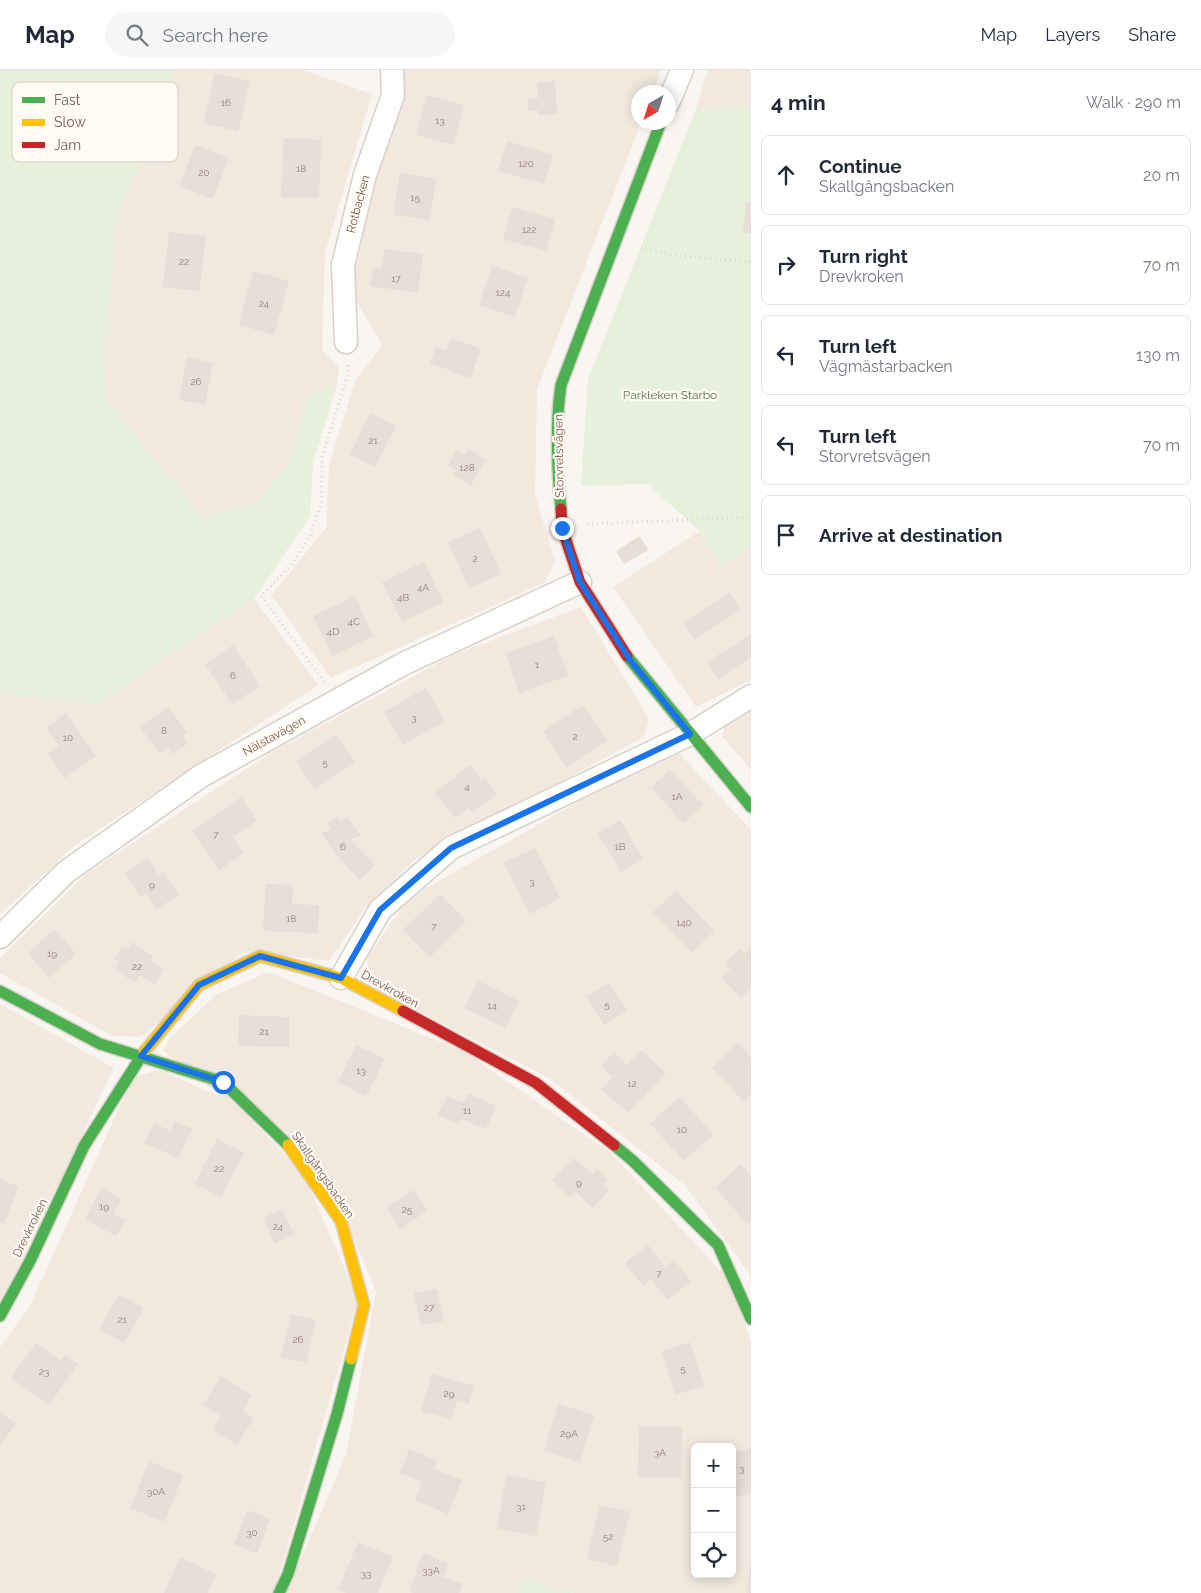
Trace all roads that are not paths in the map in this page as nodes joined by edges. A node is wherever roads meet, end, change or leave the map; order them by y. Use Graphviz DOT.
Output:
graph roads {
  1 [pos="392,70"];
  2 [pos="682,70"];
  3 [pos="676,85"];
  4 [pos="658,130"];
  5 [pos="346,342"];
  6 [pos="580,582"];
  7 [pos="751,696"];
  8 [pos="690,734"];
  9 [pos="751,807"];
  10 [pos="0,937"];
  11 [pos="341,978"];
  12 [pos="0,991"];
  13 [pos="141,1056"];
  14 [pos="0,1316"];
  15 [pos="751,1319"];
  16 [pos="279,1593"];
  1 -- 5 [label="street, Rotbacken"];
  2 -- 3 [label="street"];
  4 -- 6 [label="street, Storvretsvägen"];
  6 -- 8 [label="street, Storvretsvägen"];
  6 -- 10 [label="street, Nälstavägen"];
  7 -- 8 [label="street"];
  8 -- 9 [label="street, Storvretsvägen"];
  8 -- 11 [label="street"];
  11 -- 13 [label="street, Drevkroken"];
  11 -- 15 [label="street, Drevkroken"];
  12 -- 13 [label="street, Skallgångsbacken"];
  13 -- 14 [label="street, Drevkroken"];
  13 -- 16 [label="street, Skallgångsbacken"];
}
